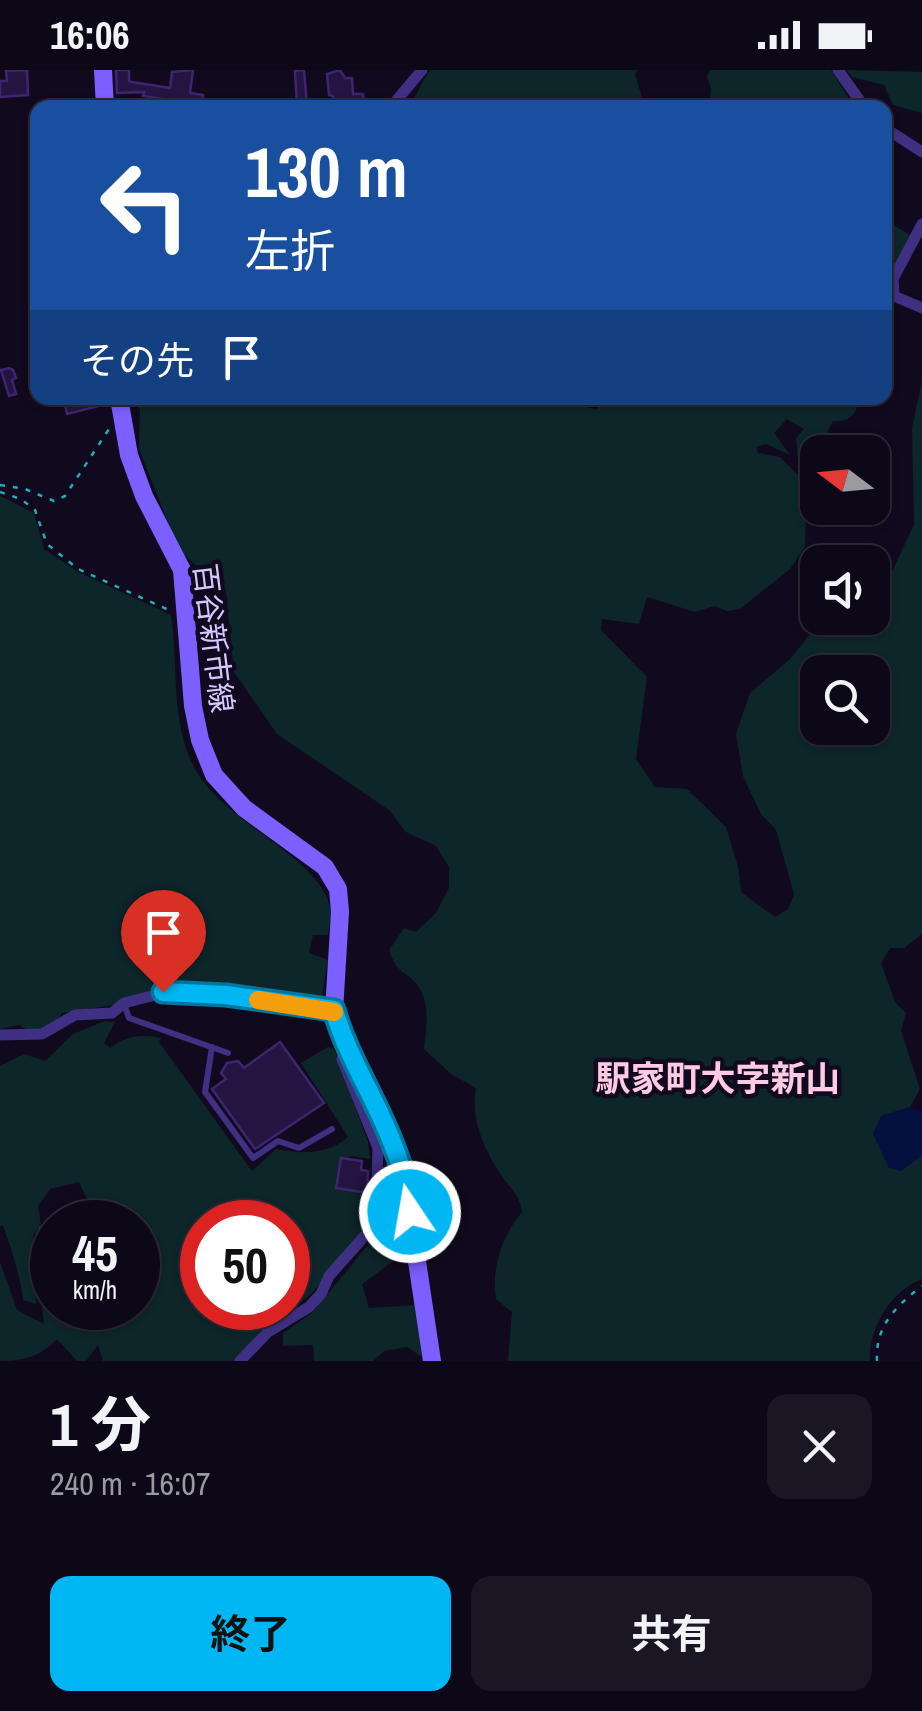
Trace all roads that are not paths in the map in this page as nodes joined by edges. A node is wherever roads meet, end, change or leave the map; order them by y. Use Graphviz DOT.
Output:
graph roads {
  1 [pos="103,70"];
  2 [pos="422,70"];
  3 [pos="838,70"];
  4 [pos="105,100"];
  5 [pos="397,100"];
  6 [pos="859,100"];
  7 [pos="892,133"];
  8 [pos="922,152"];
  9 [pos="922,224"];
  10 [pos="922,308"];
  11 [pos="120,405"];
  12 [pos="124,1003"];
  13 [pos="334,1010"];
  14 [pos="0,1035"];
  15 [pos="347,1046"];
  16 [pos="212,1048"];
  17 [pos="228,1053"];
  18 [pos="332,1129"];
  19 [pos="240,1361"];
  20 [pos="432,1361"];
  1 -- 4 [label="main road"];
  2 -- 5 [label="street"];
  3 -- 6 [label="street"];
  7 -- 8 [label="street"];
  9 -- 10 [label="street"];
  11 -- 13 [label="main road, 百谷新市線"];
  12 -- 13 [label="street"];
  12 -- 14 [label="street"];
  12 -- 16 [label="lane"];
  13 -- 15 [label="main road, 百谷新市線"];
  15 -- 19 [label="street"];
  15 -- 20 [label="main road, 百谷新市線"];
  16 -- 17 [label="lane"];
  16 -- 18 [label="lane"];
}
